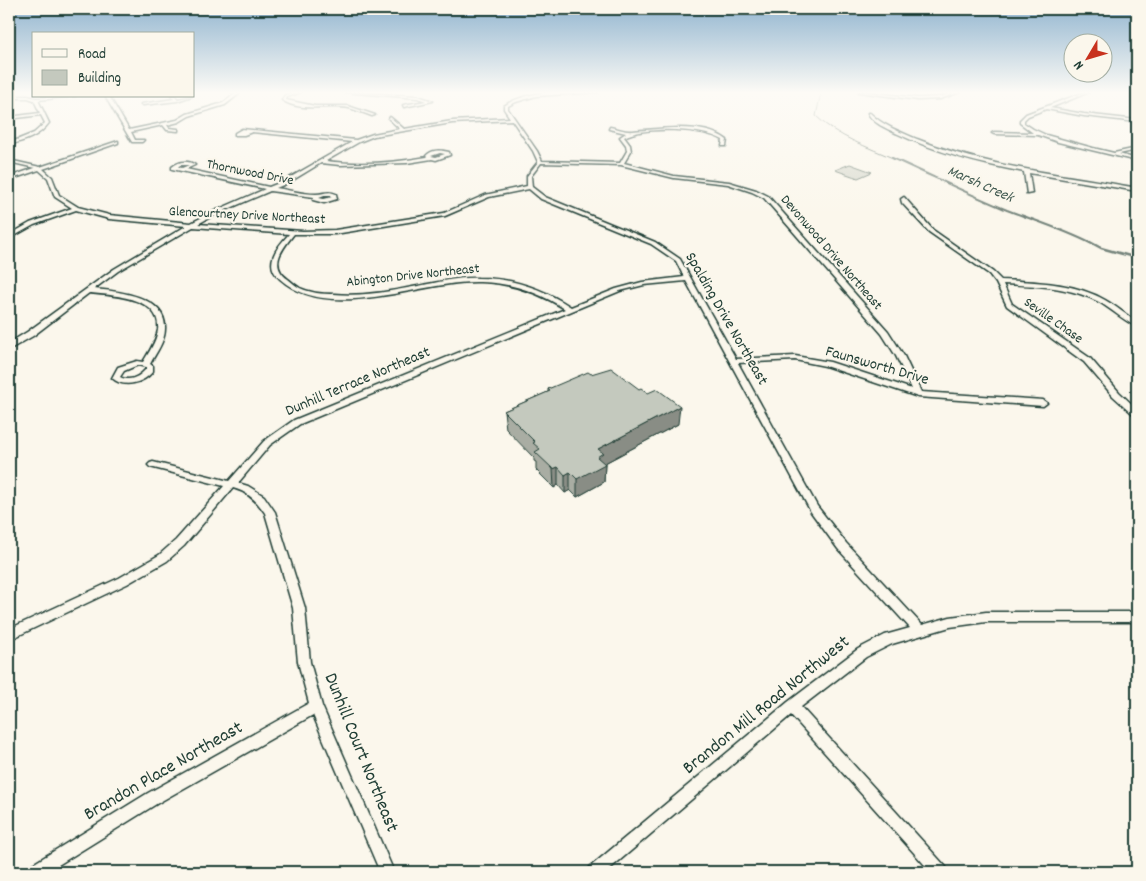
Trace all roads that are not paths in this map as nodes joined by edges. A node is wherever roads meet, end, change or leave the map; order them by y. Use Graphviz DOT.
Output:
graph roads {
  1 [pos="36,133"];
  2 [pos="130,133"];
  3 [pos="274,133"];
  4 [pos="388,133"];
  5 [pos="522,133"];
  6 [pos="626,133"];
  7 [pos="710,133"];
  8 [pos="901,133"];
  9 [pos="999,133"];
  10 [pos="1040,134"];
  11 [pos="356,141"];
  12 [pos="116,142"];
  13 [pos="142,142"];
  14 [pos="9,144"];
  15 [pos="724,145"];
  16 [pos="1137,149"];
  17 [pos="1115,153"];
  18 [pos="430,158"];
  19 [pos="1137,160"];
  20 [pos="9,161"];
  21 [pos="321,162"];
  22 [pos="540,162"];
  23 [pos="621,164"];
  24 [pos="39,168"];
  25 [pos="179,170"];
  26 [pos="1026,170"];
  27 [pos="9,179"];
  28 [pos="530,187"];
  29 [pos="270,190"];
  30 [pos="1137,190"];
  31 [pos="1029,193"];
  32 [pos="318,196"];
  33 [pos="904,199"];
  34 [pos="76,208"];
  35 [pos="191,225"];
  36 [pos="293,232"];
  37 [pos="9,237"];
  38 [pos="689,279"];
  39 [pos="999,282"];
  40 [pos="90,291"];
  41 [pos="570,310"];
  42 [pos="1137,325"];
  43 [pos="9,346"];
  44 [pos="734,361"];
  45 [pos="146,364"];
  46 [pos="918,394"];
  47 [pos="1042,403"];
  48 [pos="1137,413"];
  49 [pos="153,465"];
  50 [pos="232,483"];
  51 [pos="1137,618"];
  52 [pos="919,629"];
  53 [pos="9,635"];
  54 [pos="316,706"];
  55 [pos="792,706"];
  56 [pos="33,872"];
  57 [pos="387,872"];
  58 [pos="595,872"];
  59 [pos="941,872"];
  1 -- 14 [label="street"];
  2 -- 13 [label="street"];
  3 -- 11 [label="street"];
  4 -- 11 [label="street"];
  5 -- 22 [label="street"];
  6 -- 23 [label="street"];
  7 -- 15 [label="street"];
  8 -- 26 [label="street"];
  9 -- 10 [label="street"];
  10 -- 17 [label="street"];
  11 -- 21 [label="street"];
  12 -- 24 [label="street"];
  16 -- 17 [label="street"];
  17 -- 19 [label="street"];
  18 -- 21 [label="street"];
  20 -- 24 [label="street"];
  21 -- 29 [label="street"];
  22 -- 23 [label="street, Devonwood Drive Northeast"];
  22 -- 28 [label="street"];
  23 -- 46 [label="street, Devonwood Drive Northeast"];
  24 -- 27 [label="street"];
  24 -- 34 [label="street, Glencourtney Drive Northeast"];
  25 -- 29 [label="street, Thornwood Drive"];
  26 -- 30 [label="street"];
  26 -- 31 [label="street"];
  28 -- 36 [label="street, Glencourtney Drive Northeast"];
  28 -- 38 [label="street, Spalding Drive Northeast"];
  29 -- 32 [label="street, Thornwood Drive"];
  29 -- 35 [label="street"];
  33 -- 39 [label="street, Seville Chase"];
  34 -- 35 [label="street, Glencourtney Drive Northeast"];
  34 -- 37 [label="street"];
  35 -- 36 [label="street, Glencourtney Drive Northeast"];
  35 -- 40 [label="street"];
  36 -- 41 [label="street, Abington Drive Northeast"];
  38 -- 41 [label="street, Dunhill Terrace Northeast"];
  38 -- 44 [label="street, Spalding Drive Northeast"];
  39 -- 42 [label="street"];
  39 -- 48 [label="street, Seville Chase"];
  40 -- 43 [label="street"];
  40 -- 45 [label="street"];
  41 -- 50 [label="street, Dunhill Terrace Northeast"];
  44 -- 46 [label="street, Faunsworth Drive"];
  44 -- 52 [label="street, Spalding Drive Northeast"];
  46 -- 47 [label="street, Faunsworth Drive"];
  49 -- 50 [label="street, Dunhill Court Northeast"];
  50 -- 53 [label="street, Dunhill Terrace Northeast"];
  50 -- 54 [label="street, Dunhill Court Northeast"];
  51 -- 52 [label="street, Brandon Mill Road Northwest"];
  52 -- 55 [label="street, Brandon Mill Road Northwest"];
  54 -- 56 [label="street, Brandon Place Northeast"];
  54 -- 57 [label="street, Dunhill Court Northeast"];
  55 -- 58 [label="street, Brandon Mill Road Northwest"];
  55 -- 59 [label="street"];
}
